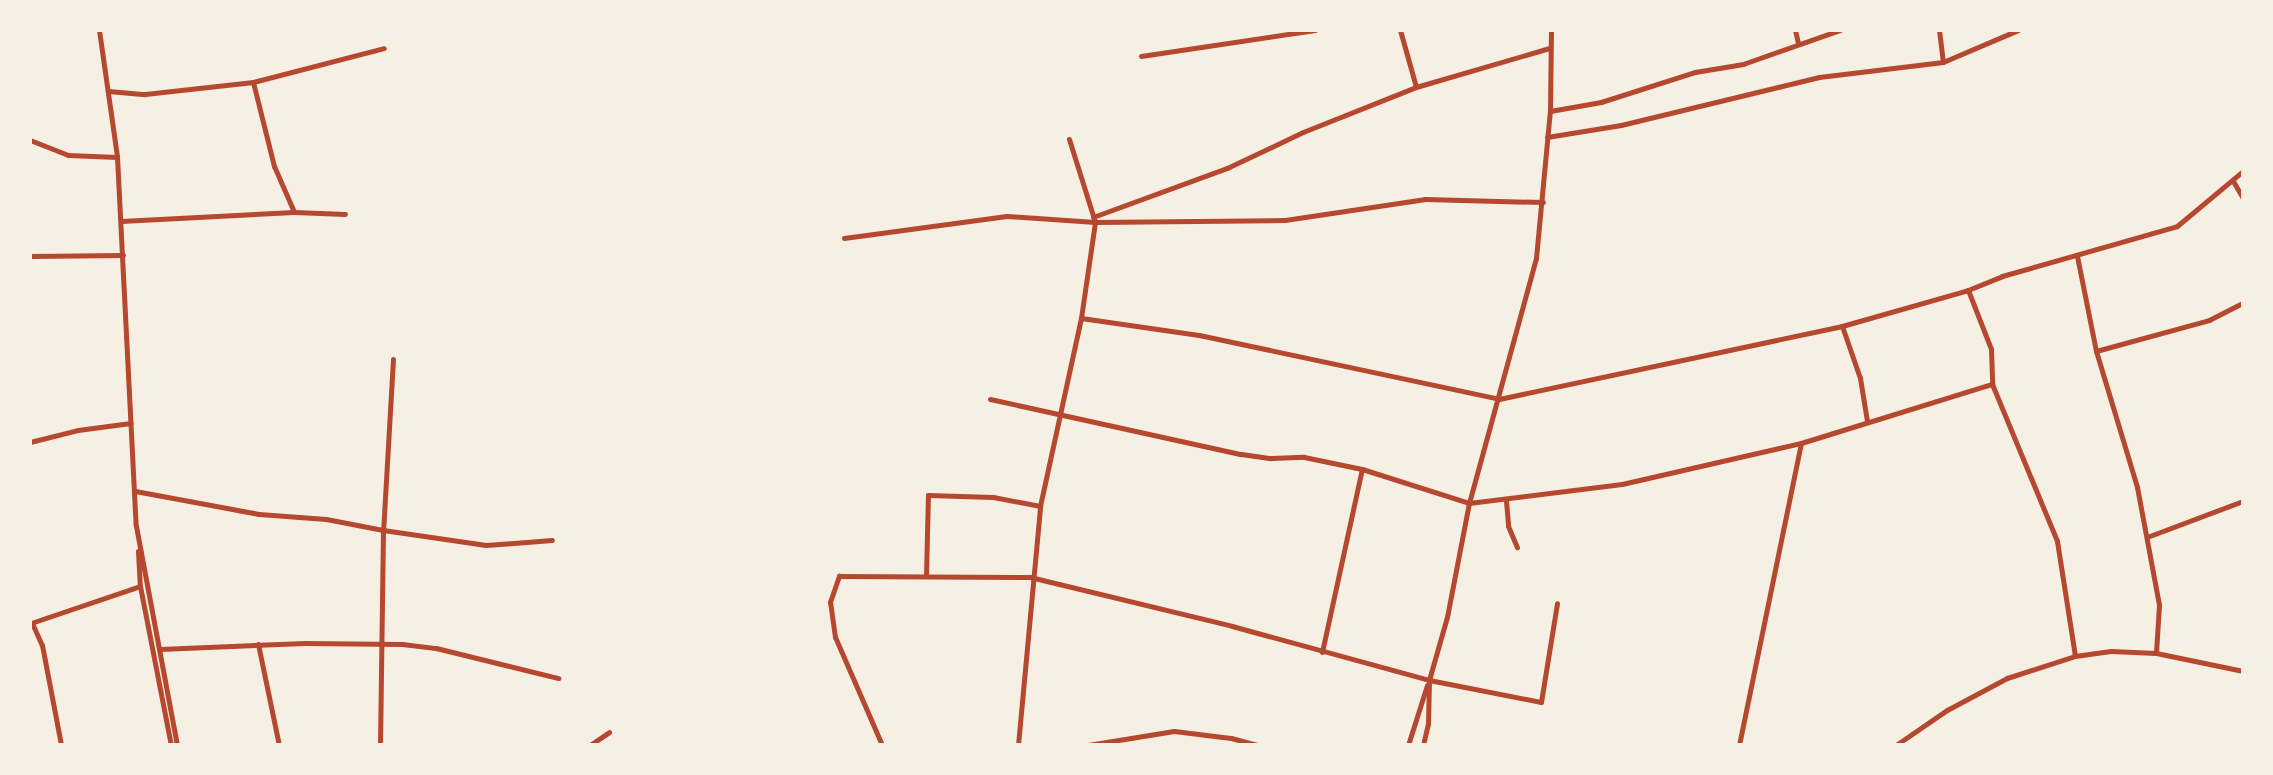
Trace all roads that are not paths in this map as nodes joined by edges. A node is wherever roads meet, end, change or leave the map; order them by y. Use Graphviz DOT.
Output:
graph roads {
  1 [pos="99,30"];
  2 [pos="1315,30"];
  3 [pos="1400,30"];
  4 [pos="1551,30"];
  5 [pos="1795,30"];
  6 [pos="1840,30"];
  7 [pos="1939,30"];
  8 [pos="2018,30"];
  9 [pos="1798,43"];
  10 [pos="384,48"];
  11 [pos="1549,48"];
  12 [pos="1141,56"];
  13 [pos="1943,62"];
  14 [pos="253,82"];
  15 [pos="1416,87"];
  16 [pos="108,91"];
  17 [pos="1550,111"];
  18 [pos="1547,137"];
  19 [pos="1069,139"];
  20 [pos="30,140"];
  21 [pos="117,157"];
  22 [pos="2243,171"];
  23 [pos="2233,181"];
  24 [pos="2243,198"];
  25 [pos="1543,202"];
  26 [pos="294,212"];
  27 [pos="345,214"];
  28 [pos="1094,220"];
  29 [pos="121,221"];
  30 [pos="844,238"];
  31 [pos="123,255"];
  32 [pos="30,256"];
  33 [pos="2077,256"];
  34 [pos="1968,290"];
  35 [pos="2243,303"];
  36 [pos="1081,318"];
  37 [pos="1842,326"];
  38 [pos="2096,351"];
  39 [pos="393,359"];
  40 [pos="1992,384"];
  41 [pos="990,399"];
  42 [pos="1499,399"];
  43 [pos="1058,411"];
  44 [pos="1867,421"];
  45 [pos="131,423"];
  46 [pos="30,442"];
  47 [pos="1801,443"];
  48 [pos="1362,469"];
  49 [pos="135,491"];
  50 [pos="1506,501"];
  51 [pos="2243,501"];
  52 [pos="1469,503"];
  53 [pos="1040,506"];
  54 [pos="136,526"];
  55 [pos="383,530"];
  56 [pos="2147,537"];
  57 [pos="552,540"];
  58 [pos="1517,547"];
  59 [pos="926,575"];
  60 [pos="1030,577"];
  61 [pos="140,586"];
  62 [pos="1557,603"];
  63 [pos="31,623"];
  64 [pos="382,643"];
  65 [pos="258,644"];
  66 [pos="160,649"];
  67 [pos="1322,652"];
  68 [pos="2156,653"];
  69 [pos="2075,656"];
  70 [pos="2243,671"];
  71 [pos="558,678"];
  72 [pos="1429,680"];
  73 [pos="609,732"];
  74 [pos="61,745"];
  75 [pos="171,745"];
  76 [pos="177,745"];
  77 [pos="279,745"];
  78 [pos="380,745"];
  79 [pos="590,745"];
  80 [pos="882,745"];
  81 [pos="1018,745"];
  82 [pos="1088,745"];
  83 [pos="1257,745"];
  84 [pos="1408,745"];
  85 [pos="1423,745"];
  86 [pos="1739,745"];
  87 [pos="1896,745"];
  1 -- 16 [label="street"];
  2 -- 12 [label="street"];
  3 -- 15 [label="street"];
  4 -- 11 [label="street"];
  5 -- 9 [label="street"];
  6 -- 9 [label="street"];
  7 -- 13 [label="street"];
  8 -- 13 [label="street"];
  9 -- 17 [label="street"];
  10 -- 14 [label="street"];
  11 -- 15 [label="street"];
  11 -- 17 [label="street"];
  13 -- 18 [label="street"];
  14 -- 16 [label="street"];
  14 -- 26 [label="street"];
  15 -- 28 [label="street"];
  16 -- 21 [label="street"];
  17 -- 18 [label="street"];
  18 -- 25 [label="street"];
  19 -- 28 [label="street"];
  20 -- 21 [label="street"];
  21 -- 29 [label="street"];
  22 -- 23 [label="street"];
  23 -- 24 [label="street"];
  23 -- 33 [label="street"];
  25 -- 28 [label="street"];
  25 -- 42 [label="street"];
  26 -- 27 [label="street"];
  26 -- 29 [label="street"];
  28 -- 30 [label="street"];
  28 -- 36 [label="street"];
  29 -- 31 [label="street"];
  31 -- 32 [label="street"];
  31 -- 45 [label="street"];
  33 -- 34 [label="street"];
  33 -- 38 [label="street"];
  34 -- 37 [label="street"];
  34 -- 40 [label="street"];
  35 -- 38 [label="street"];
  36 -- 42 [label="street"];
  36 -- 43 [label="street"];
  37 -- 42 [label="street"];
  37 -- 44 [label="street"];
  38 -- 56 [label="street"];
  39 -- 55 [label="street"];
  40 -- 44 [label="street"];
  40 -- 69 [label="street"];
  41 -- 43 [label="street"];
  42 -- 52 [label="street"];
  43 -- 48 [label="street"];
  43 -- 53 [label="street"];
  44 -- 47 [label="street"];
  45 -- 46 [label="street"];
  45 -- 49 [label="street"];
  47 -- 50 [label="street"];
  47 -- 86 [label="street"];
  48 -- 52 [label="street"];
  48 -- 67 [label="street"];
  49 -- 54 [label="street"];
  49 -- 55 [label="street"];
  50 -- 52 [label="street"];
  50 -- 58 [label="street"];
  51 -- 56 [label="street"];
  52 -- 72 [label="street"];
  53 -- 59 [label="street"];
  53 -- 60 [label="street"];
  54 -- 61 [label="street"];
  54 -- 66 [label="street"];
  55 -- 57 [label="street"];
  55 -- 64 [label="street"];
  56 -- 68 [label="street"];
  59 -- 60 [label="street"];
  59 -- 80 [label="street"];
  60 -- 67 [label="street"];
  60 -- 81 [label="street"];
  61 -- 63 [label="street"];
  61 -- 75 [label="street"];
  62 -- 72 [label="street"];
  63 -- 74 [label="street"];
  64 -- 65 [label="street"];
  64 -- 71 [label="street"];
  64 -- 78 [label="street"];
  65 -- 66 [label="street"];
  65 -- 77 [label="street"];
  66 -- 76 [label="street"];
  67 -- 72 [label="street"];
  68 -- 69 [label="street"];
  68 -- 70 [label="street"];
  69 -- 87 [label="street"];
  72 -- 84 [label="street"];
  72 -- 85 [label="street"];
  73 -- 79 [label="street"];
  82 -- 83 [label="street"];
}
